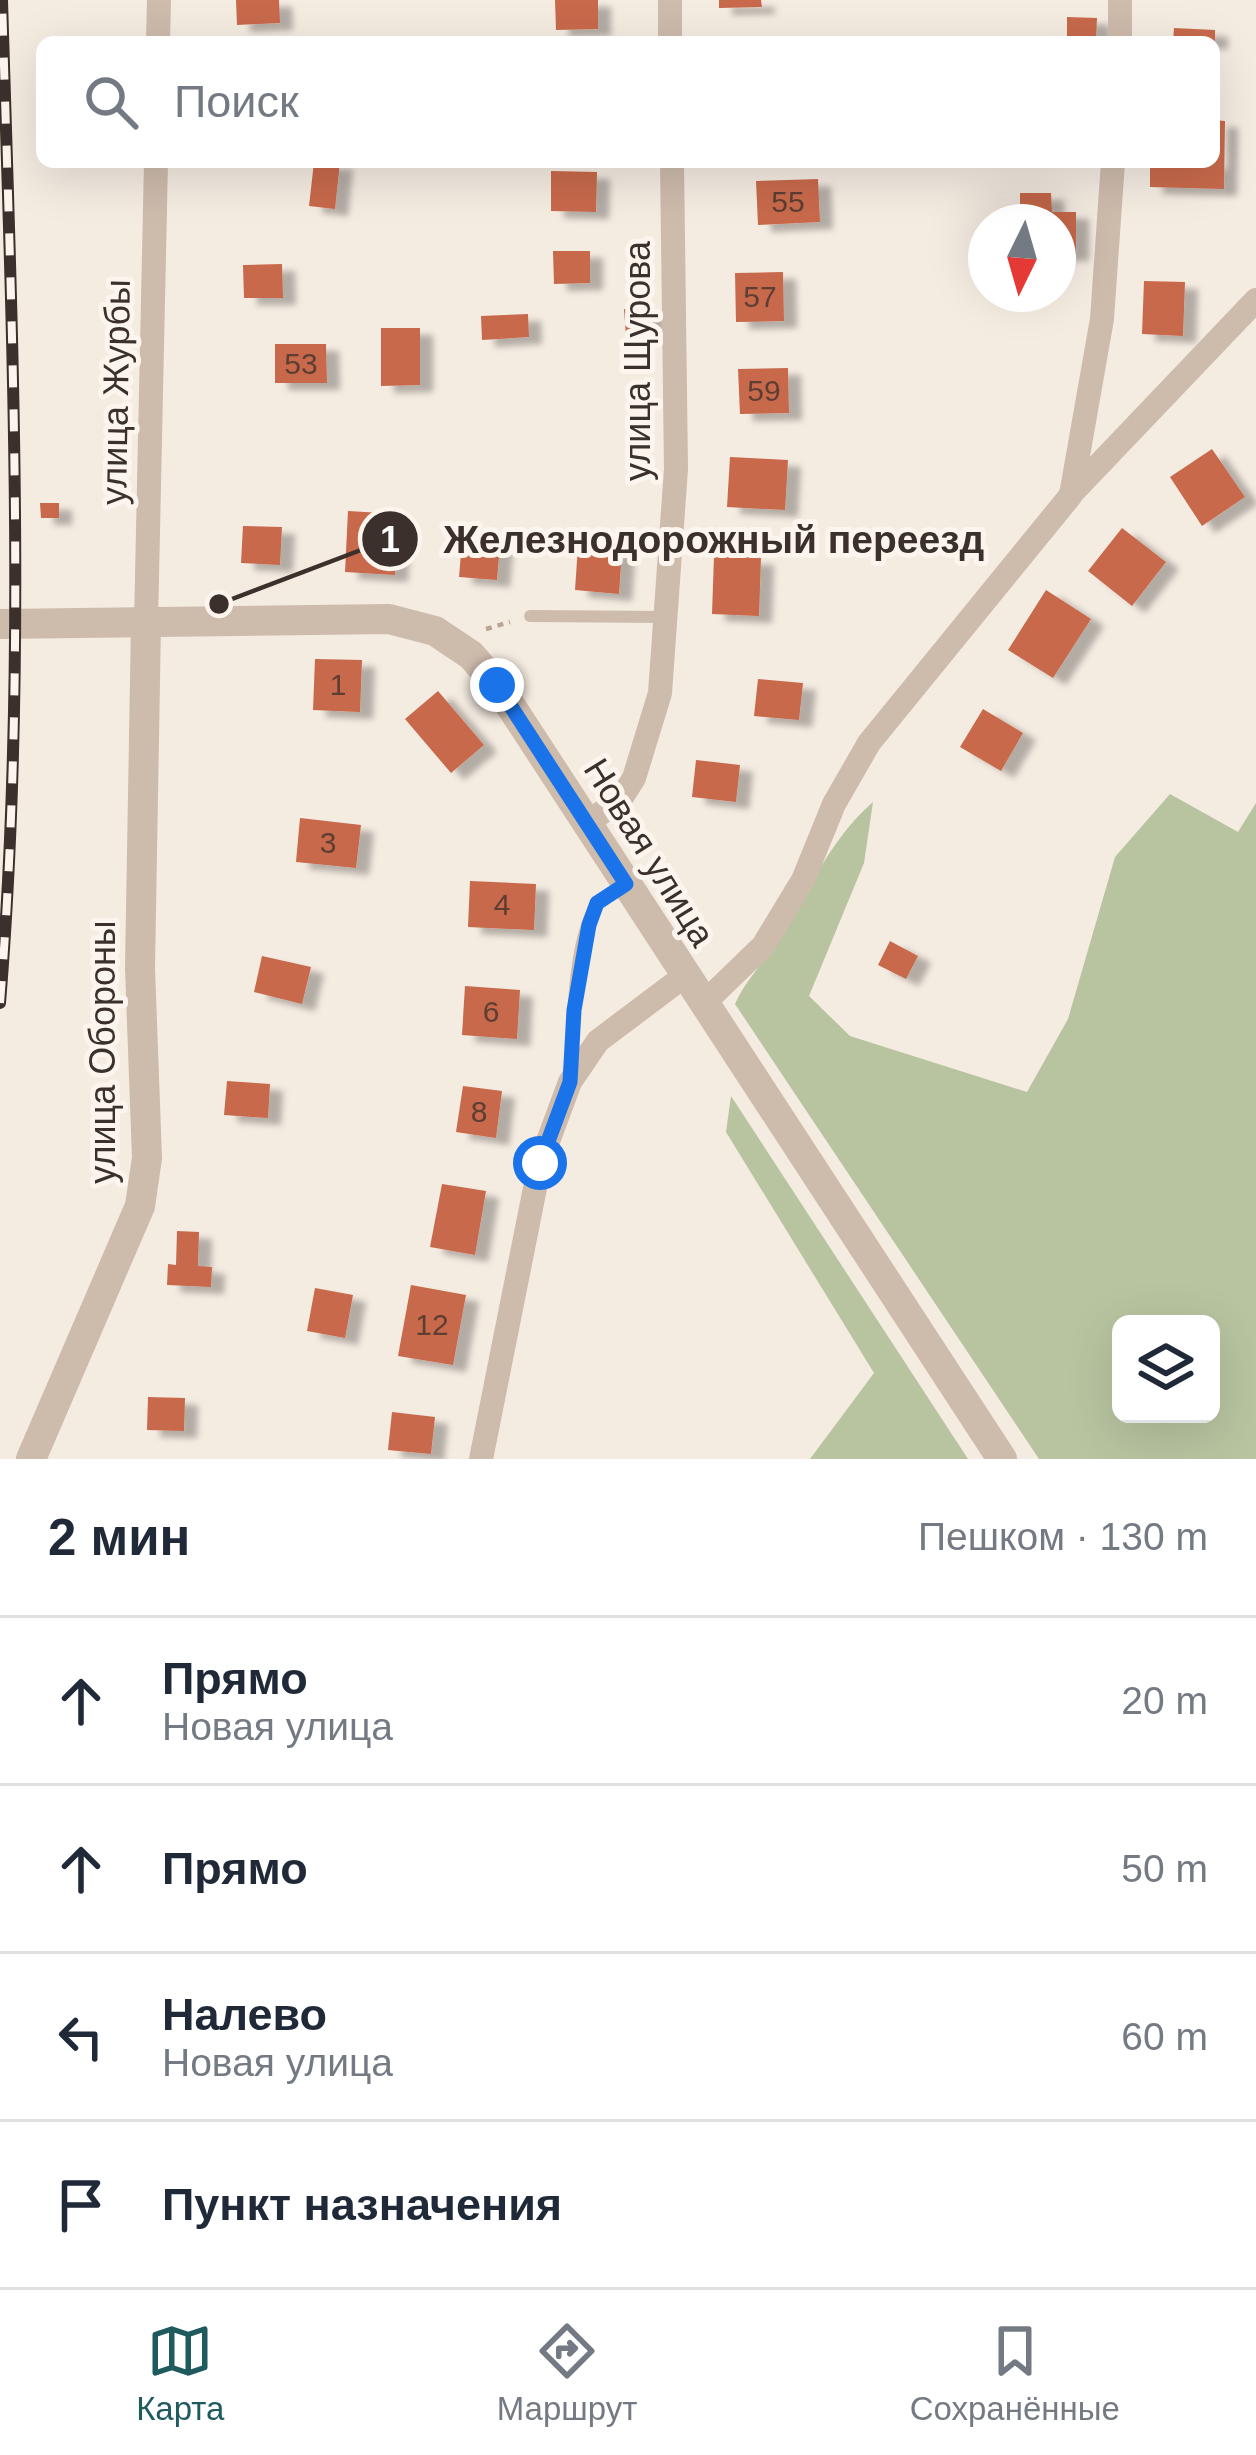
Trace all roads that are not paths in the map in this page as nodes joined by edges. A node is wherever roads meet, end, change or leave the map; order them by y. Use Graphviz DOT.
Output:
graph roads {
  1 [pos="159,0"];
  2 [pos="670,0"];
  3 [pos="1120,0"];
  4 [pos="158,36"];
  5 [pos="670,36"];
  6 [pos="1120,36"];
  7 [pos="156,168"];
  8 [pos="672,168"];
  9 [pos="1112,168"];
  10 [pos="1256,300"];
  11 [pos="1071,495"];
  12 [pos="530,616"];
  13 [pos="666,616"];
  14 [pos="146,623"];
  15 [pos="0,624"];
  16 [pos="588,822"];
  17 [pos="626,884"];
  18 [pos="683,977"];
  19 [pos="703,1004"];
  20 [pos="570,1082"];
  21 [pos="31,1459"];
  22 [pos="481,1459"];
  23 [pos="1002,1459"];
  1 -- 4 [label="street"];
  2 -- 5 [label="street"];
  3 -- 6 [label="street"];
  7 -- 14 [label="street, улица Журбы"];
  8 -- 13 [label="street, улица Щурова"];
  9 -- 11 [label="street"];
  10 -- 11 [label="street"];
  11 -- 19 [label="street"];
  12 -- 13 [label="lane"];
  13 -- 16 [label="street, улица Щурова"];
  14 -- 15 [label="street, Новая улица"];
  14 -- 16 [label="street, Новая улица"];
  14 -- 21 [label="street, улица Обороны"];
  16 -- 17 [label="street, Новая улица"];
  17 -- 18 [label="street, Новая улица"];
  17 -- 20 [label="lane"];
  18 -- 19 [label="street"];
  18 -- 20 [label="street, Новая улица"];
  19 -- 23 [label="street"];
  20 -- 22 [label="street, Новая улица"];
}
